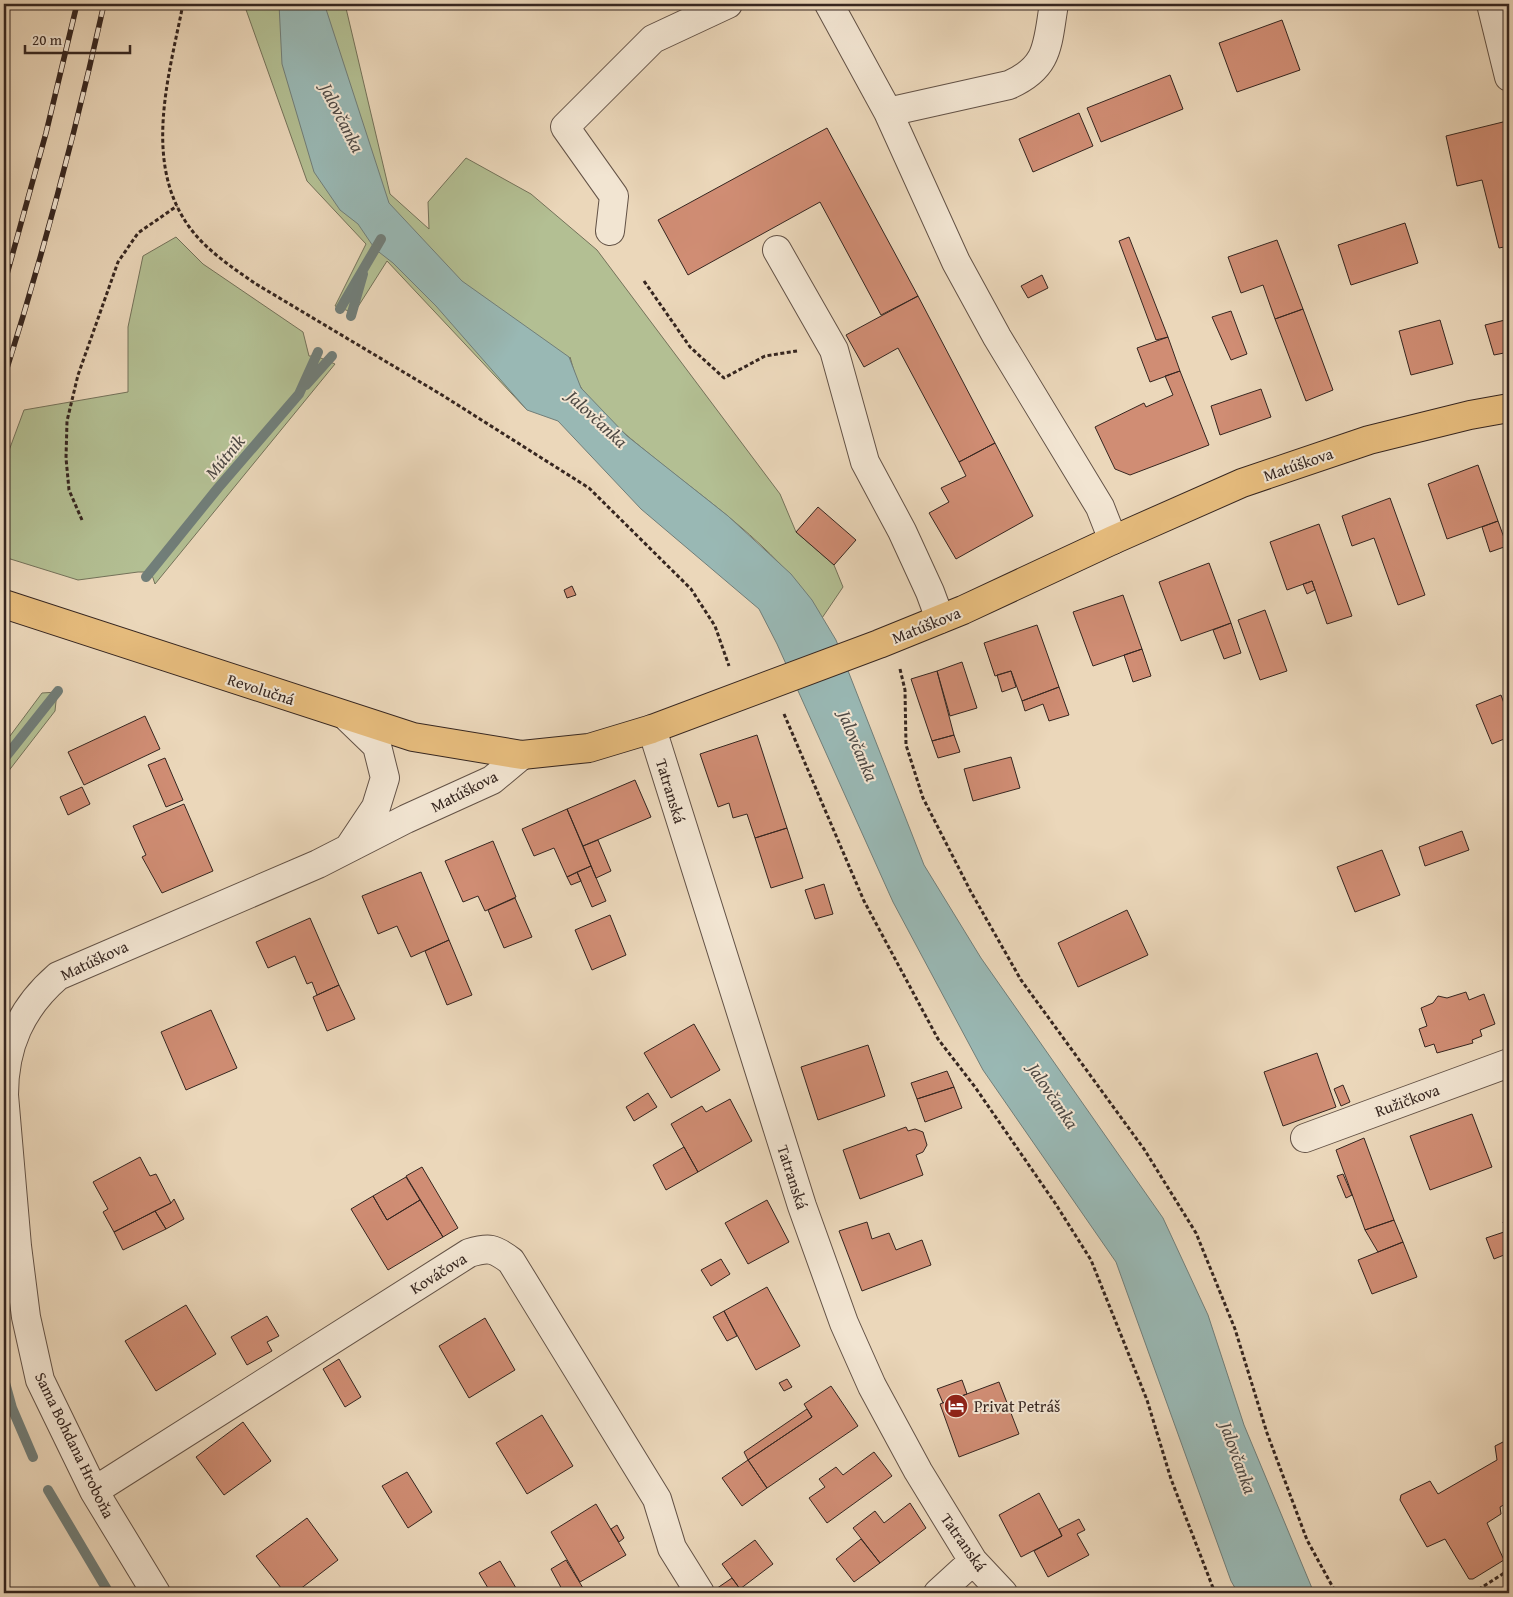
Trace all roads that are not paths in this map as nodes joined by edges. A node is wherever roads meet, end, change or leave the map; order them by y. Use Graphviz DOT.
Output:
graph roads {
  1 [pos="728,4"];
  2 [pos="829,4"];
  3 [pos="1054,4"];
  4 [pos="1491,4"];
  5 [pos="1509,77"];
  6 [pos="888,112"];
  7 [pos="610,231"];
  8 [pos="777,250"];
  9 [pos="1509,408"];
  10 [pos="1113,540"];
  11 [pos="4,604"];
  12 [pos="940,619"];
  13 [pos="348,718"];
  14 [pos="652,729"];
  15 [pos="522,755"];
  16 [pos="348,848"];
  17 [pos="6,1048"];
  18 [pos="1509,1063"];
  19 [pos="1305,1138"];
  20 [pos="94,1491"];
  21 [pos="973,1561"];
  22 [pos="156,1593"];
  23 [pos="700,1593"];
  24 [pos="938,1593"];
  25 [pos="1003,1593"];
  1 -- 7 [label="street"];
  2 -- 6 [label="street"];
  3 -- 6 [label="street"];
  4 -- 5 [label="street"];
  6 -- 10 [label="street"];
  8 -- 12 [label="street"];
  9 -- 10 [label="main road, Matúškova"];
  10 -- 12 [label="main road, Matúškova"];
  11 -- 13 [label="main road, Revolučná"];
  12 -- 14 [label="main road, Matúškova"];
  13 -- 15 [label="main road, Revolučná"];
  13 -- 16 [label="street, Matúškova"];
  14 -- 15 [label="main road, Matúškova"];
  14 -- 21 [label="street, Tatranská"];
  15 -- 16 [label="street, Matúškova"];
  16 -- 17 [label="street, Matúškova"];
  17 -- 20 [label="street, Sama Bohdana Hroboňa"];
  18 -- 19 [label="street, Ružičkova"];
  20 -- 22 [label="street, Sama Bohdana Hroboňa"];
  20 -- 23 [label="street, Kováčova"];
  21 -- 24 [label="street"];
  21 -- 25 [label="street, Tatranská"];
}
